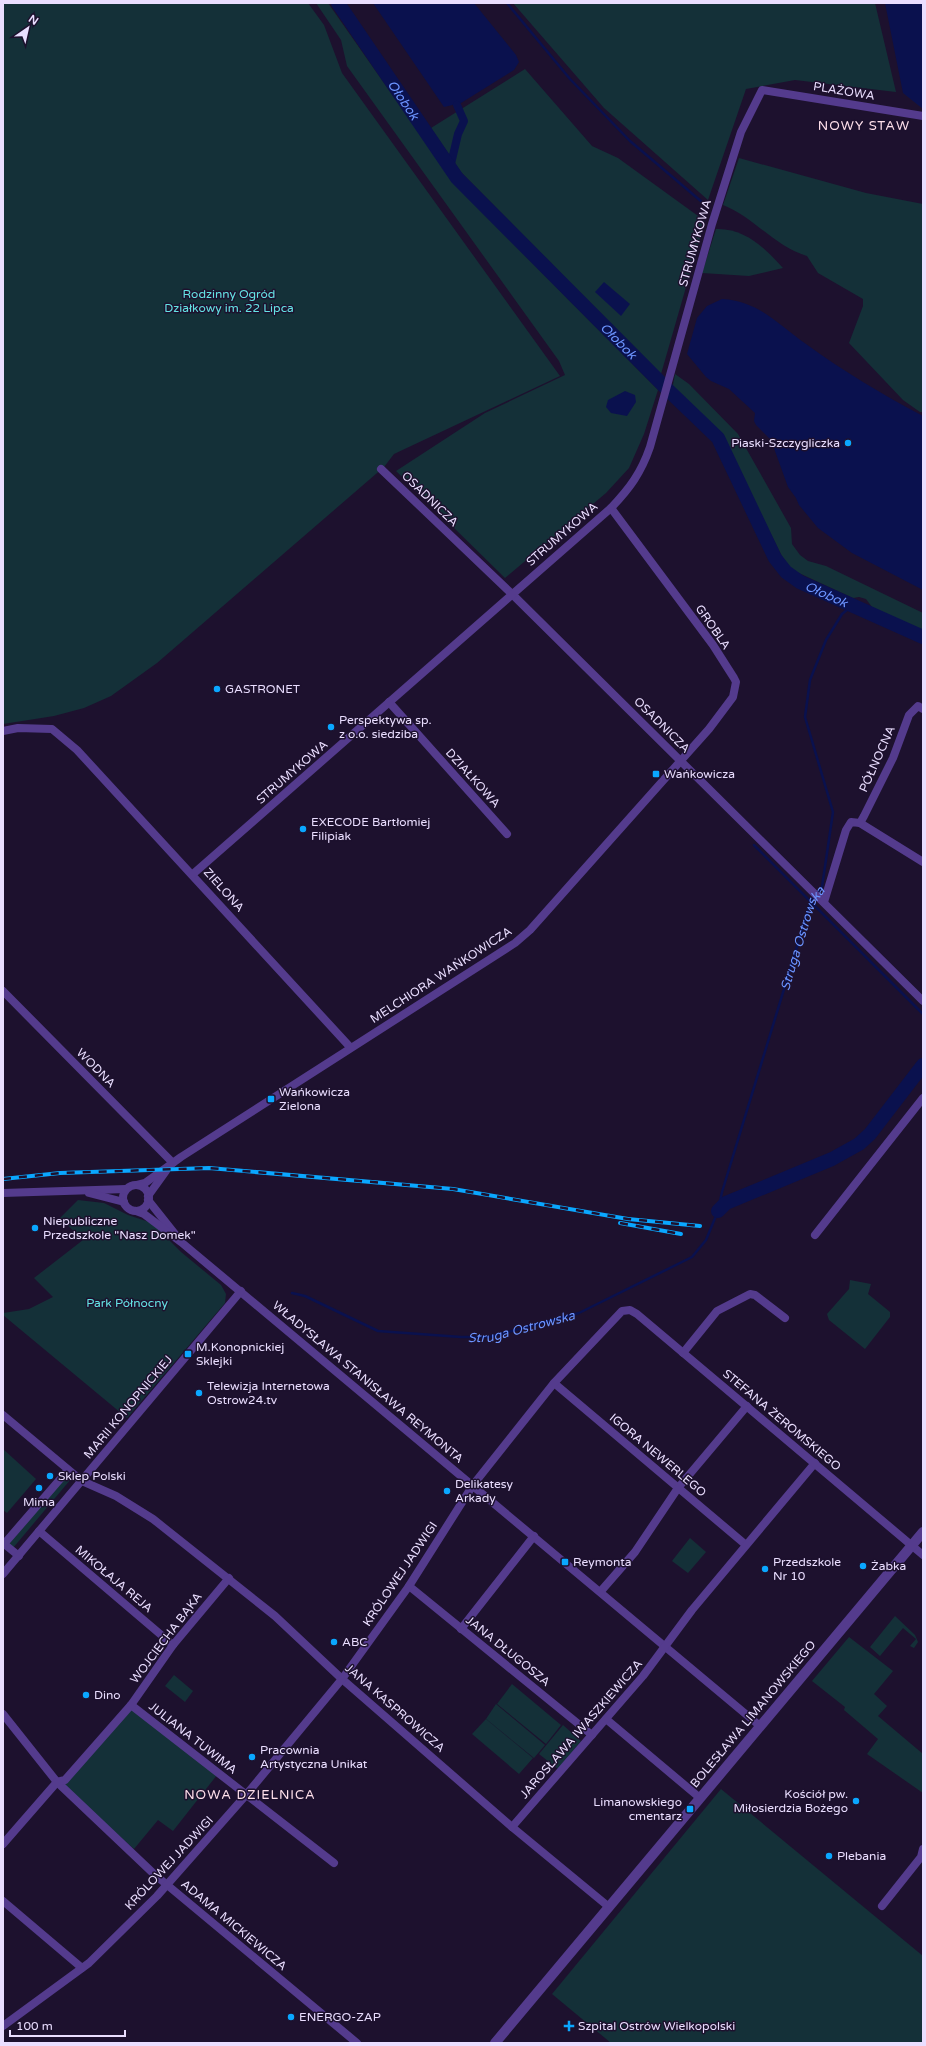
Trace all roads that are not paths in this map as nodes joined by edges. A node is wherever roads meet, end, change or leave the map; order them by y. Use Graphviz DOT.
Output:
graph roads {
  1 [pos="762,90"];
  2 [pos="923,116"];
  3 [pos="381,469"];
  4 [pos="611,508"];
  5 [pos="512,594"];
  6 [pos="389,702"];
  7 [pos="920,708"];
  8 [pos="3,731"];
  9 [pos="682,761"];
  10 [pos="860,823"];
  11 [pos="507,834"];
  12 [pos="923,862"];
  13 [pos="193,874"];
  14 [pos="824,902"];
  15 [pos="3,991"];
  16 [pos="923,1001"];
  17 [pos="350,1047"];
  18 [pos="923,1098"];
  19 [pos="173,1163"];
  20 [pos="137,1185"];
  21 [pos="126,1189"];
  22 [pos="80,1191"];
  23 [pos="3,1193"];
  24 [pos="148,1198"];
  25 [pos="124,1202"];
  26 [pos="136,1211"];
  27 [pos="815,1235"];
  28 [pos="181,1242"];
  29 [pos="241,1291"];
  30 [pos="637,1314"];
  31 [pos="785,1318"];
  32 [pos="683,1353"];
  33 [pos="554,1383"];
  34 [pos="747,1406"];
  35 [pos="3,1415"];
  36 [pos="815,1463"];
  37 [pos="68,1470"];
  38 [pos="82,1481"];
  39 [pos="473,1485"];
  40 [pos="678,1488"];
  41 [pos="39,1531"];
  42 [pos="923,1532"];
  43 [pos="534,1536"];
  44 [pos="4,1543"];
  45 [pos="746,1545"];
  46 [pos="911,1545"];
  47 [pos="18,1556"];
  48 [pos="923,1556"];
  49 [pos="3,1574"];
  50 [pos="229,1578"];
  51 [pos="409,1586"];
  52 [pos="601,1591"];
  53 [pos="461,1629"];
  54 [pos="173,1645"];
  55 [pos="665,1645"];
  56 [pos="342,1679"];
  57 [pos="131,1705"];
  58 [pos="3,1714"];
  59 [pos="606,1719"];
  60 [pos="760,1726"];
  61 [pos="592,1735"];
  62 [pos="57,1782"];
  63 [pos="246,1795"];
  64 [pos="700,1798"];
  65 [pos="512,1827"];
  66 [pos="3,1844"];
  67 [pos="923,1849"];
  68 [pos="334,1863"];
  69 [pos="167,1885"];
  70 [pos="3,1901"];
  71 [pos="882,1906"];
  72 [pos="608,1907"];
  73 [pos="82,1968"];
  74 [pos="6,2025"];
  75 [pos="3,2031"];
  76 [pos="357,2043"];
  77 [pos="495,2043"];
  1 -- 2 [label="street, PLAŻOWA"];
  1 -- 4 [label="street, STRUMYKOWA"];
  3 -- 5 [label="street, OSADNICZA"];
  4 -- 5 [label="street, STRUMYKOWA"];
  4 -- 9 [label="street, GROBLA"];
  5 -- 6 [label="street, STRUMYKOWA"];
  5 -- 9 [label="street, OSADNICZA"];
  6 -- 11 [label="street, DZIAŁKOWA"];
  6 -- 13 [label="street, STRUMYKOWA"];
  7 -- 10 [label="street, PÓŁNOCNA"];
  8 -- 13 [label="street, ZIELONA"];
  9 -- 14 [label="street, OSADNICZA"];
  9 -- 17 [label="street, MELCHIORA WAŃKOWICZA"];
  10 -- 12 [label="street"];
  10 -- 14 [label="street"];
  13 -- 17 [label="street, ZIELONA"];
  14 -- 16 [label="street, OSADNICZA"];
  15 -- 19 [label="street, WODNA"];
  17 -- 19 [label="street, MELCHIORA WAŃKOWICZA"];
  18 -- 27 [label="street"];
  19 -- 20 [label="street, MELCHIORA WAŃKOWICZA"];
  19 -- 24 [label="street, MELCHIORA WAŃKOWICZA"];
  20 -- 21 [label="street"];
  20 -- 24 [label="street"];
  21 -- 22 [label="street"];
  21 -- 25 [label="street"];
  22 -- 23 [label="street"];
  22 -- 25 [label="street"];
  24 -- 26 [label="street"];
  24 -- 28 [label="street, WŁADYSŁAWA STANISŁAWA REYMONTA"];
  25 -- 26 [label="street"];
  26 -- 28 [label="street, WŁADYSŁAWA STANISŁAWA REYMONTA"];
  28 -- 29 [label="street, WŁADYSŁAWA STANISŁAWA REYMONTA"];
  29 -- 38 [label="street, MARII KONOPNICKIEJ"];
  29 -- 39 [label="street, WŁADYSŁAWA STANISŁAWA REYMONTA"];
  30 -- 32 [label="street, STEFANA ŻEROMSKIEGO"];
  30 -- 33 [label="street, KRÓLOWEJ JADWIGI"];
  31 -- 32 [label="street"];
  32 -- 34 [label="street, STEFANA ŻEROMSKIEGO"];
  33 -- 39 [label="street, KRÓLOWEJ JADWIGI"];
  33 -- 40 [label="street, IGORA NEWERLEGO"];
  34 -- 36 [label="street, STEFANA ŻEROMSKIEGO"];
  34 -- 40 [label="street"];
  35 -- 37 [label="street, JANA KASPROWICZA"];
  36 -- 45 [label="street, JAROSŁAWA IWASZKIEWICZA"];
  36 -- 46 [label="street, STEFANA ŻEROMSKIEGO"];
  37 -- 38 [label="street, JANA KASPROWICZA"];
  37 -- 44 [label="street"];
  38 -- 41 [label="street, MARII KONOPNICKIEJ"];
  38 -- 50 [label="street, JANA KASPROWICZA"];
  39 -- 43 [label="street, WŁADYSŁAWA STANISŁAWA REYMONTA"];
  39 -- 51 [label="street, KRÓLOWEJ JADWIGI"];
  40 -- 45 [label="street, IGORA NEWERLEGO"];
  40 -- 52 [label="street"];
  41 -- 47 [label="street, MARII KONOPNICKIEJ"];
  41 -- 54 [label="street, MIKOŁAJA REJA"];
  42 -- 46 [label="street, BOLESŁAWA LIMANOWSKIEGO"];
  43 -- 52 [label="street, WŁADYSŁAWA STANISŁAWA REYMONTA"];
  43 -- 53 [label="street"];
  44 -- 47 [label="street"];
  45 -- 55 [label="street, JAROSŁAWA IWASZKIEWICZA"];
  46 -- 48 [label="street, STEFANA ŻEROMSKIEGO"];
  46 -- 60 [label="street, BOLESŁAWA LIMANOWSKIEGO"];
  47 -- 49 [label="street, MARII KONOPNICKIEJ"];
  50 -- 54 [label="street, WOJCIECHA BĄKA"];
  50 -- 56 [label="street, JANA KASPROWICZA"];
  51 -- 53 [label="street, JANA DŁUGOSZA"];
  51 -- 56 [label="street, KRÓLOWEJ JADWIGI"];
  52 -- 55 [label="street, WŁADYSŁAWA STANISŁAWA REYMONTA"];
  53 -- 61 [label="street, JANA DŁUGOSZA"];
  54 -- 57 [label="street, WOJCIECHA BĄKA"];
  55 -- 59 [label="street, JAROSŁAWA IWASZKIEWICZA"];
  55 -- 60 [label="street, WŁADYSŁAWA STANISŁAWA REYMONTA"];
  56 -- 63 [label="street, KRÓLOWEJ JADWIGI"];
  56 -- 65 [label="street, JANA KASPROWICZA"];
  57 -- 62 [label="street, WOJCIECHA BĄKA"];
  57 -- 63 [label="street, JULIANA TUWIMA"];
  58 -- 62 [label="street, ADAMA MICKIEWICZA"];
  59 -- 61 [label="street, JAROSŁAWA IWASZKIEWICZA"];
  59 -- 64 [label="street"];
  60 -- 64 [label="street, BOLESŁAWA LIMANOWSKIEGO"];
  61 -- 65 [label="street, JAROSŁAWA IWASZKIEWICZA"];
  62 -- 66 [label="street, WOJCIECHA BĄKA"];
  62 -- 69 [label="street, ADAMA MICKIEWICZA"];
  63 -- 68 [label="street, JULIANA TUWIMA"];
  63 -- 69 [label="street, KRÓLOWEJ JADWIGI"];
  64 -- 72 [label="street, BOLESŁAWA LIMANOWSKIEGO"];
  65 -- 72 [label="street, JANA KASPROWICZA"];
  67 -- 71 [label="street"];
  69 -- 73 [label="street, KRÓLOWEJ JADWIGI"];
  69 -- 76 [label="street, ADAMA MICKIEWICZA"];
  70 -- 73 [label="street"];
  72 -- 77 [label="street, BOLESŁAWA LIMANOWSKIEGO"];
  73 -- 74 [label="street, KRÓLOWEJ JADWIGI"];
  74 -- 75 [label="street, KRÓLOWEJ JADWIGI"];
}
